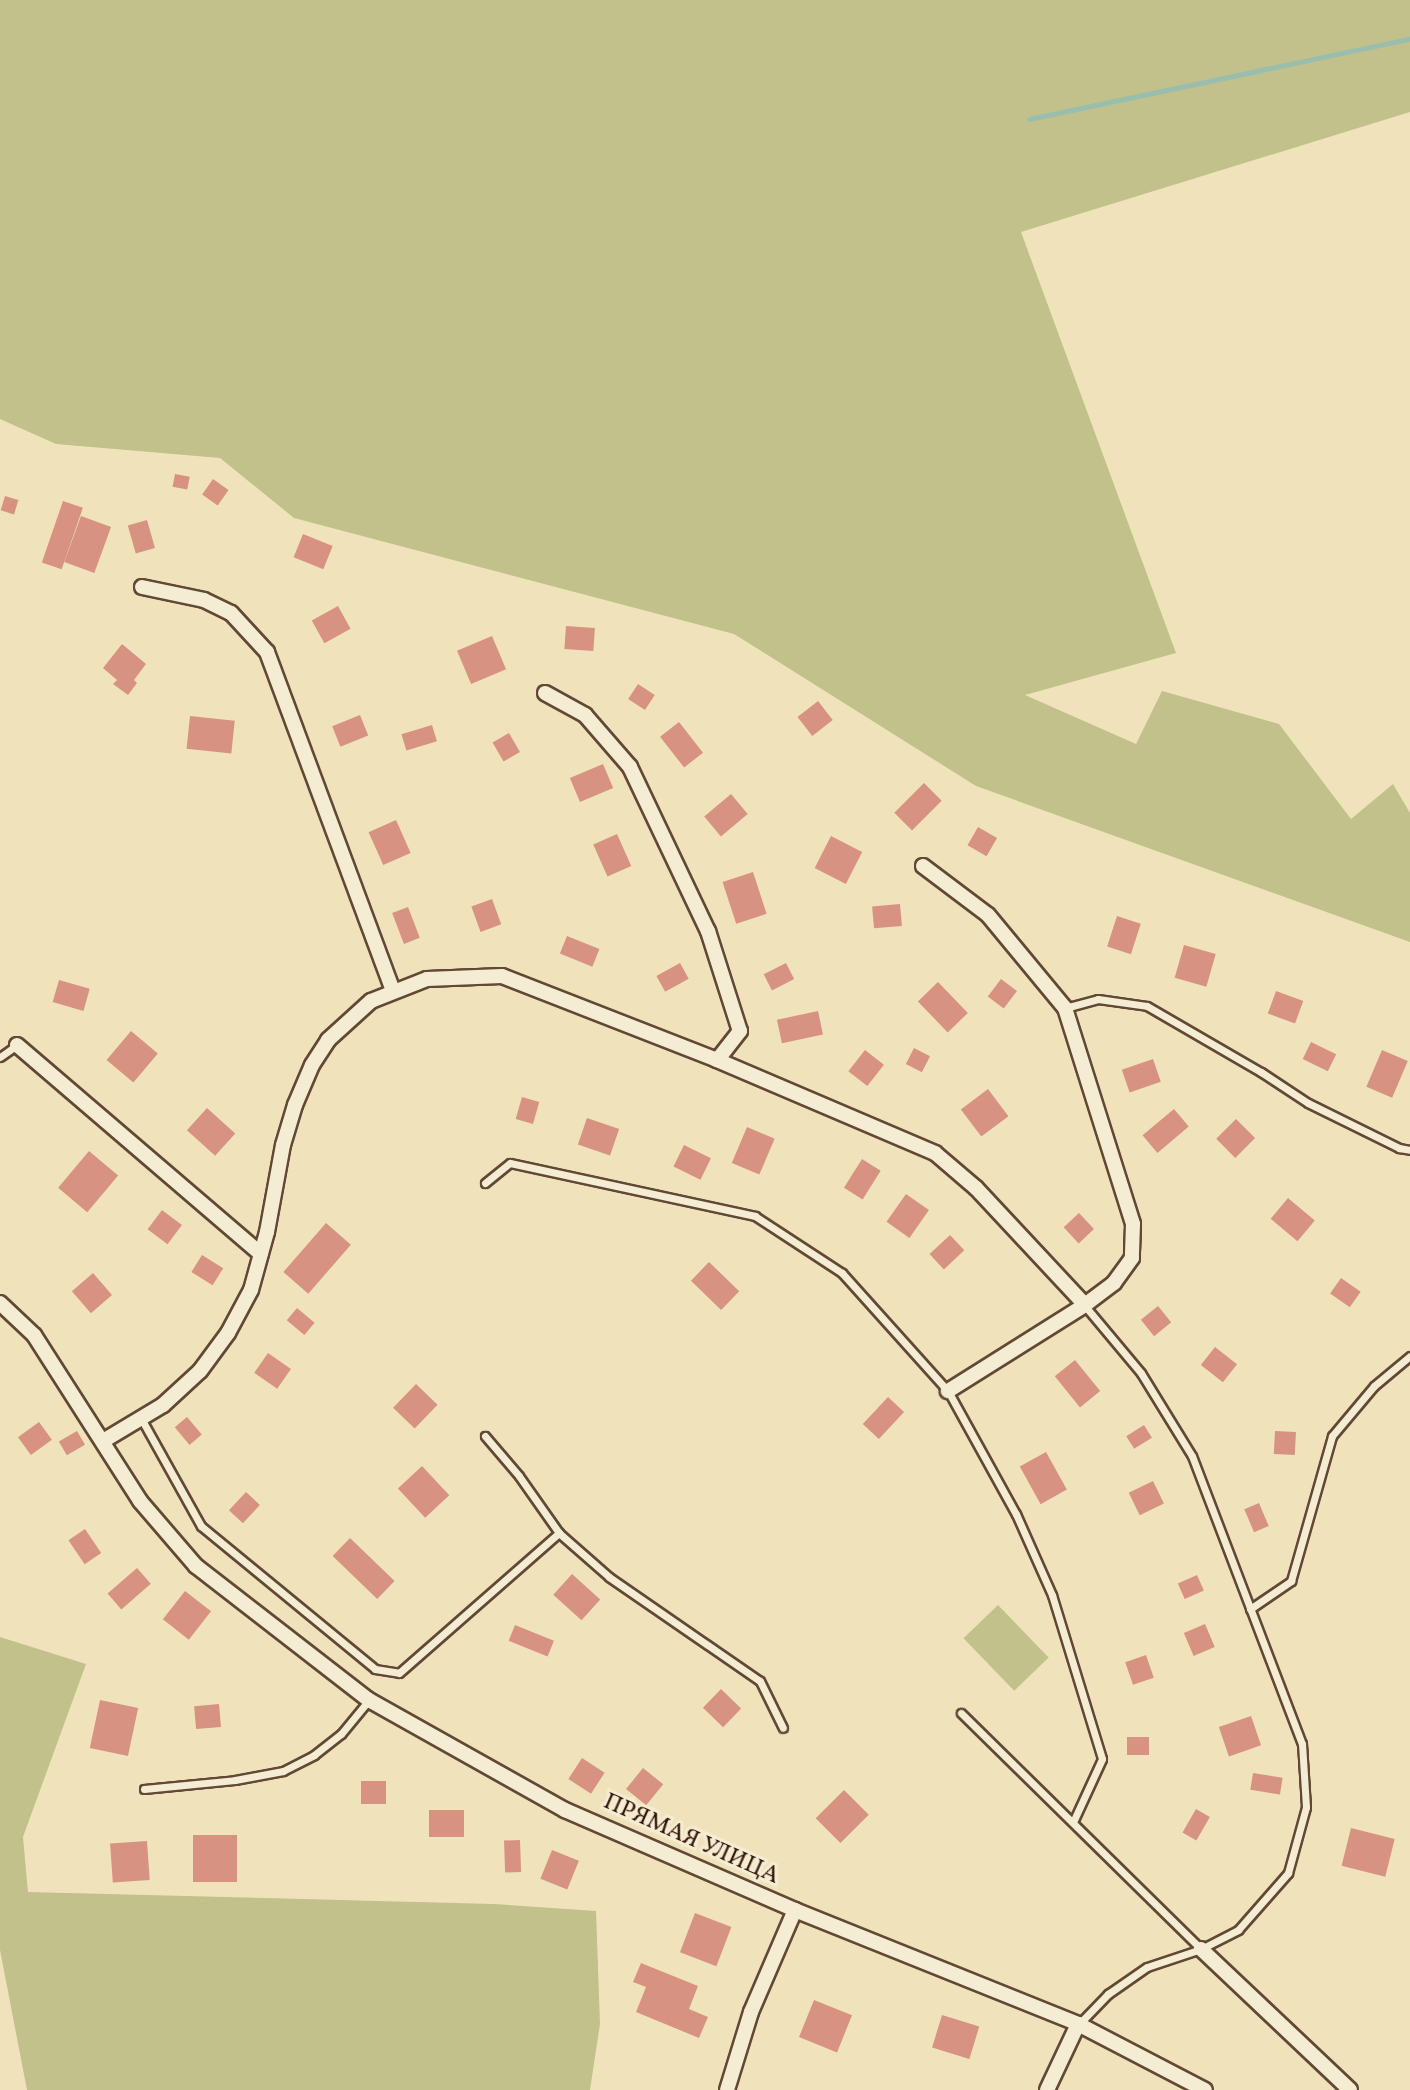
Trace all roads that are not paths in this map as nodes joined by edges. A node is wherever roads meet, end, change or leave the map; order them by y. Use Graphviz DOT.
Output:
graph roads {
  1 [pos="142,587"];
  2 [pos="545,693"];
  3 [pos="923,866"];
  4 [pos="393,990"];
  5 [pos="1065,1008"];
  6 [pos="18,1045"];
  7 [pos="0,1057"];
  8 [pos="717,1060"];
  9 [pos="1410,1150"];
  10 [pos="485,1183"];
  11 [pos="261,1254"];
  12 [pos="0,1303"];
  13 [pos="1085,1305"];
  14 [pos="1410,1356"];
  15 [pos="948,1391"];
  16 [pos="142,1420"];
  17 [pos="485,1436"];
  18 [pos="103,1441"];
  19 [pos="559,1533"];
  20 [pos="1250,1609"];
  21 [pos="369,1700"];
  22 [pos="961,1713"];
  23 [pos="783,1728"];
  24 [pos="144,1789"];
  25 [pos="1073,1822"];
  26 [pos="795,1910"];
  27 [pos="1201,1949"];
  28 [pos="1078,2024"];
  29 [pos="727,2090"];
  30 [pos="1047,2090"];
  31 [pos="1206,2090"];
  32 [pos="1350,2090"];
  1 -- 4 [label="street"];
  2 -- 8 [label="street"];
  3 -- 5 [label="street"];
  4 -- 8 [label="street"];
  4 -- 11 [label="street"];
  5 -- 9 [label="lane"];
  5 -- 13 [label="street"];
  6 -- 7 [label="lane"];
  6 -- 11 [label="street"];
  8 -- 13 [label="street"];
  10 -- 15 [label="lane"];
  11 -- 16 [label="street"];
  12 -- 18 [label="street, ПРЯМАЯ УЛИЦА"];
  13 -- 15 [label="street"];
  13 -- 20 [label="lane"];
  14 -- 20 [label="lane"];
  15 -- 25 [label="lane"];
  16 -- 18 [label="street"];
  16 -- 19 [label="lane"];
  17 -- 19 [label="lane"];
  18 -- 21 [label="street, ПРЯМАЯ УЛИЦА"];
  19 -- 23 [label="lane"];
  20 -- 27 [label="lane"];
  21 -- 24 [label="lane"];
  21 -- 26 [label="street, ПРЯМАЯ УЛИЦА"];
  22 -- 25 [label="lane"];
  25 -- 27 [label="lane"];
  26 -- 28 [label="street, ПРЯМАЯ УЛИЦА"];
  26 -- 29 [label="street"];
  27 -- 28 [label="lane"];
  27 -- 32 [label="street"];
  28 -- 30 [label="street"];
  28 -- 31 [label="street, ПРЯМАЯ УЛИЦА"];
}
